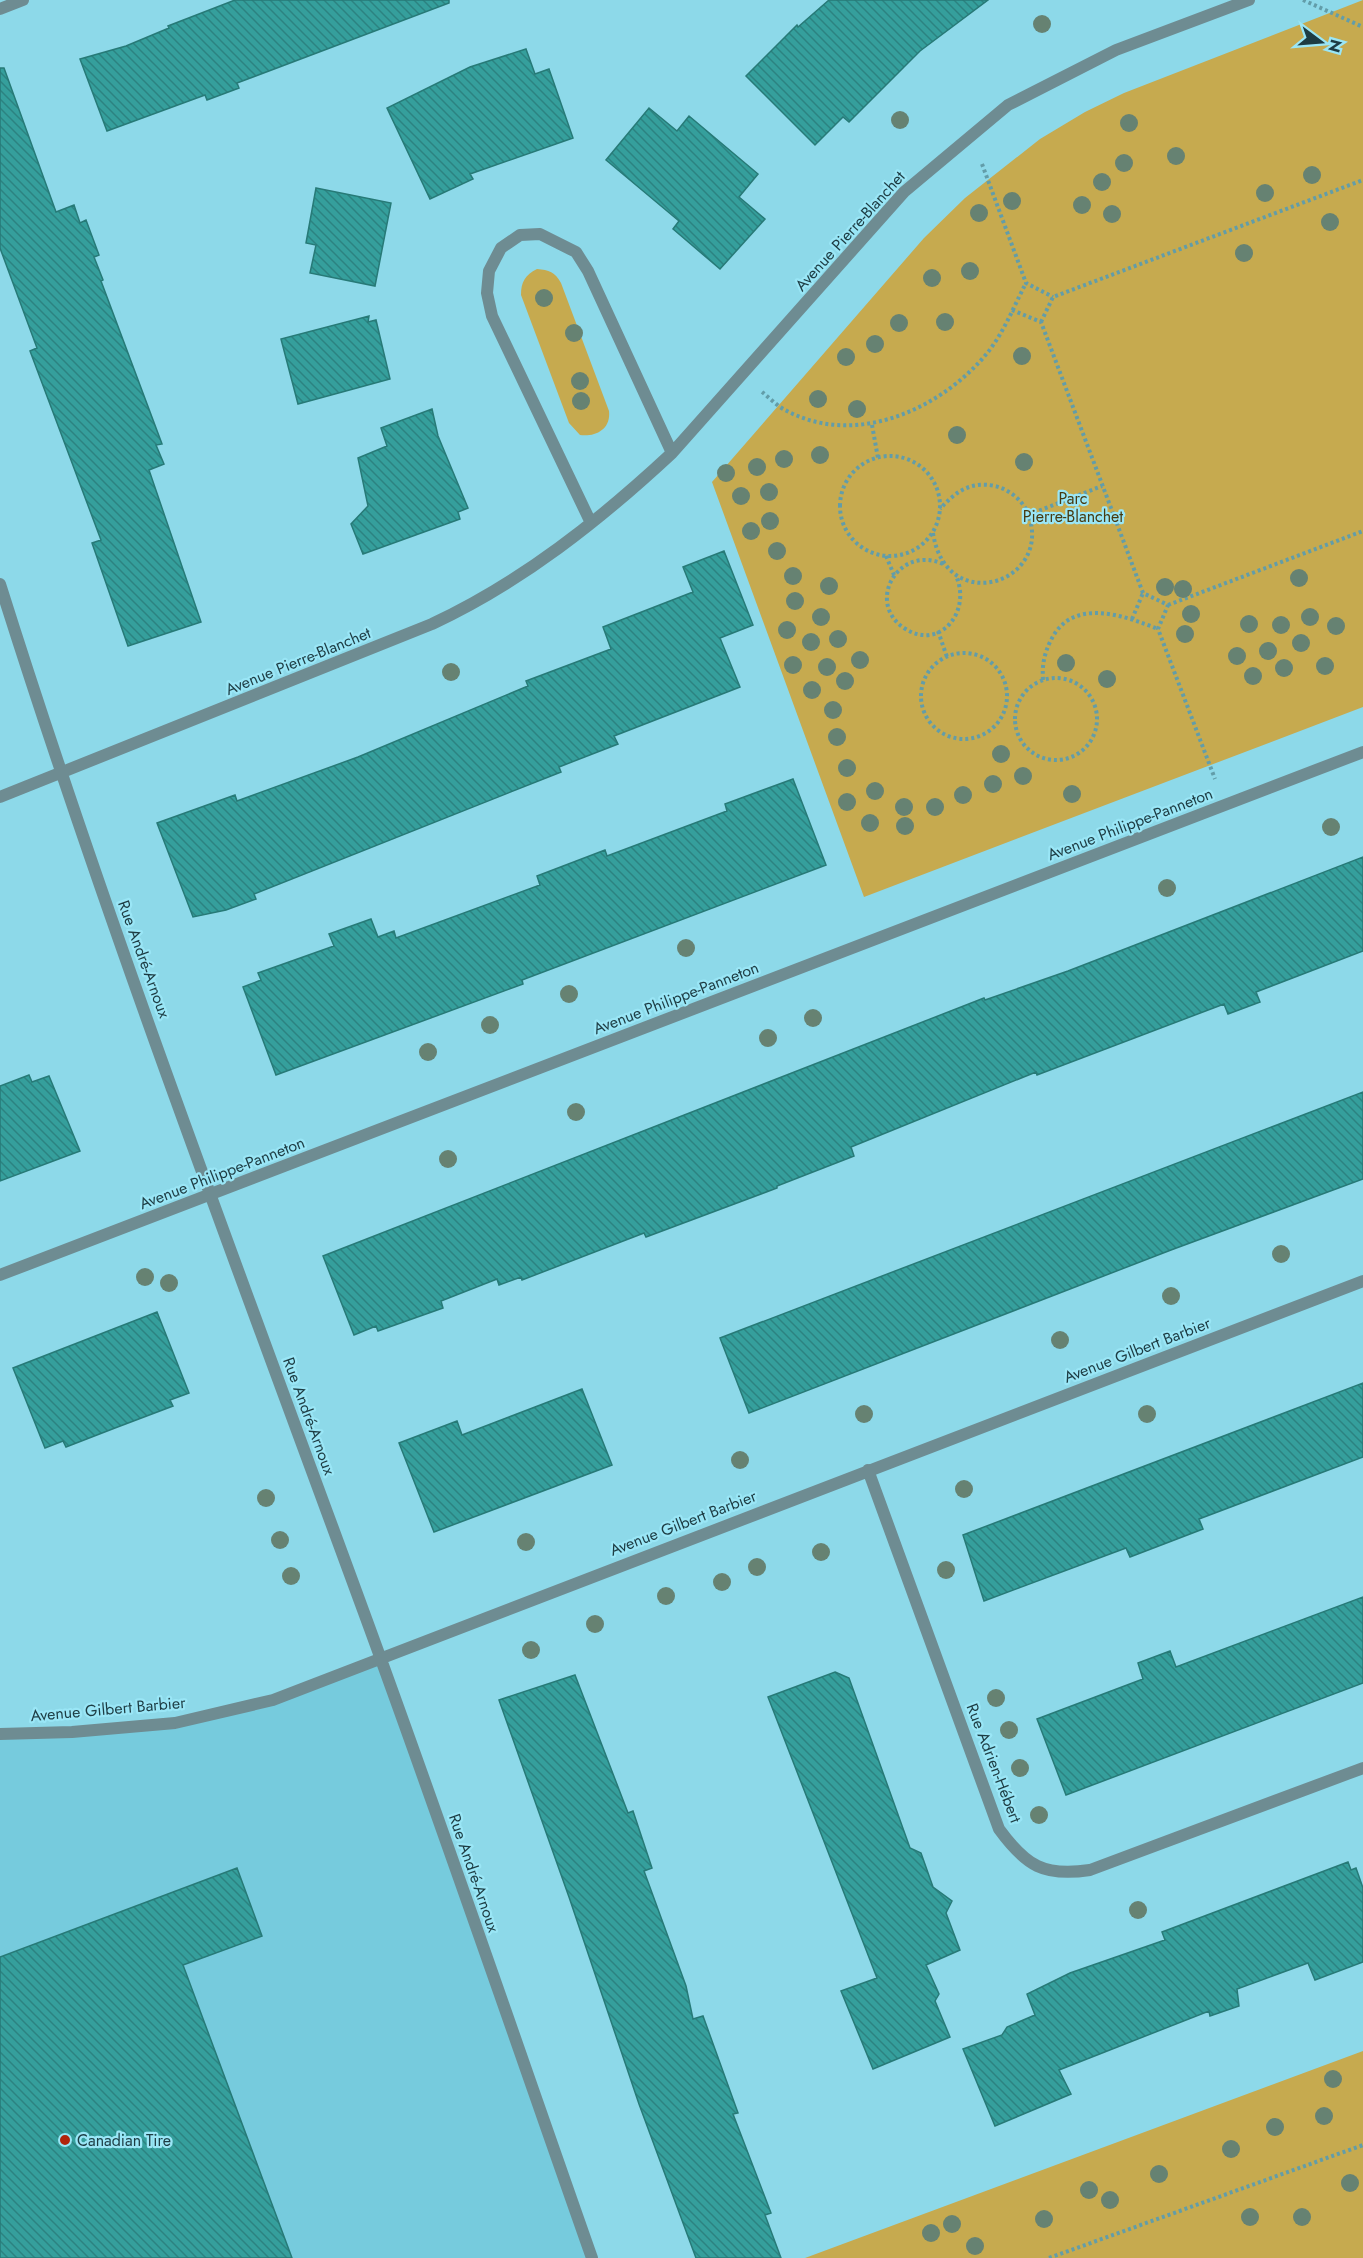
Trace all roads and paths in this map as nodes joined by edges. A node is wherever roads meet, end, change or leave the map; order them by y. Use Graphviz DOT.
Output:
graph roads {
  1 [pos="23,0"];
  2 [pos="1249,0"];
  3 [pos="1303,0"];
  4 [pos="0,9"];
  5 [pos="1363,27"];
  6 [pos="971,134"];
  7 [pos="1363,180"];
  8 [pos="1026,283"];
  9 [pos="1053,297"];
  10 [pos="1012,310"];
  11 [pos="1041,322"];
  12 [pos="742,377"];
  13 [pos="872,425"];
  14 [pos="672,453"];
  15 [pos="878,458"];
  16 [pos="1102,486"];
  17 [pos="939,509"];
  18 [pos="1028,515"];
  19 [pos="591,522"];
  20 [pos="1363,531"];
  21 [pos="933,533"];
  22 [pos="885,556"];
  23 [pos="944,565"];
  24 [pos="894,575"];
  25 [pos="956,576"];
  26 [pos="0,584"];
  27 [pos="1143,593"];
  28 [pos="1168,604"];
  29 [pos="1132,619"];
  30 [pos="1158,628"];
  31 [pos="938,631"];
  32 [pos="947,657"];
  33 [pos="1043,680"];
  34 [pos="1005,705"];
  35 [pos="1017,708"];
  36 [pos="1363,752"];
  37 [pos="60,774"];
  38 [pos="0,797"];
  39 [pos="1225,805"];
  40 [pos="210,1195"];
  41 [pos="0,1275"];
  42 [pos="1363,1281"];
  43 [pos="868,1470"];
  44 [pos="380,1657"];
  45 [pos="0,1734"];
  46 [pos="1363,1768"];
  47 [pos="1363,2145"];
  48 [pos="592,2258"];
  49 [pos="1048,2258"];
  1 -- 4 [label="street"];
  2 -- 6 [label="street, Avenue Pierre-Blanchet"];
  3 -- 5 [label="path"];
  6 -- 8 [label="path"];
  6 -- 12 [label="street, Avenue Pierre-Blanchet"];
  7 -- 9 [label="path"];
  8 -- 9 [label="path"];
  8 -- 10 [label="path"];
  9 -- 11 [label="path"];
  10 -- 11 [label="path"];
  10 -- 13 [label="path"];
  11 -- 16 [label="path"];
  12 -- 13 [label="path"];
  12 -- 14 [label="street, Avenue Pierre-Blanchet"];
  13 -- 15 [label="path"];
  14 -- 19 [label="street, Avenue Pierre-Blanchet"];
  14 -- 19 [label="street"];
  15 -- 17 [label="path"];
  15 -- 22 [label="path"];
  16 -- 18 [label="path"];
  16 -- 27 [label="path"];
  17 -- 18 [label="path"];
  17 -- 21 [label="path"];
  18 -- 25 [label="path"];
  19 -- 37 [label="street, Avenue Pierre-Blanchet"];
  20 -- 28 [label="path"];
  21 -- 22 [label="path"];
  21 -- 23 [label="path"];
  22 -- 24 [label="path"];
  23 -- 24 [label="path"];
  23 -- 25 [label="path"];
  24 -- 31 [label="path"];
  25 -- 31 [label="path"];
  26 -- 37 [label="street, Rue André-Arnoux"];
  27 -- 28 [label="path"];
  27 -- 29 [label="path"];
  28 -- 30 [label="path"];
  29 -- 30 [label="path"];
  29 -- 33 [label="path"];
  30 -- 39 [label="path"];
  31 -- 32 [label="path"];
  32 -- 34 [label="path"];
  32 -- 34 [label="path"];
  33 -- 35 [label="path"];
  33 -- 35 [label="path"];
  34 -- 35 [label="path"];
  36 -- 39 [label="street, Avenue Philippe-Panneton"];
  37 -- 38 [label="street, Avenue Pierre-Blanchet"];
  37 -- 40 [label="street, Rue André-Arnoux"];
  39 -- 40 [label="street, Avenue Philippe-Panneton"];
  40 -- 41 [label="street, Avenue Philippe-Panneton"];
  40 -- 44 [label="street, Rue André-Arnoux"];
  42 -- 43 [label="street, Avenue Gilbert Barbier"];
  43 -- 44 [label="street, Avenue Gilbert Barbier"];
  43 -- 46 [label="street, Rue Adrien-Hébert"];
  44 -- 45 [label="street, Avenue Gilbert Barbier"];
  44 -- 48 [label="street, Rue André-Arnoux"];
  47 -- 49 [label="path"];
}
